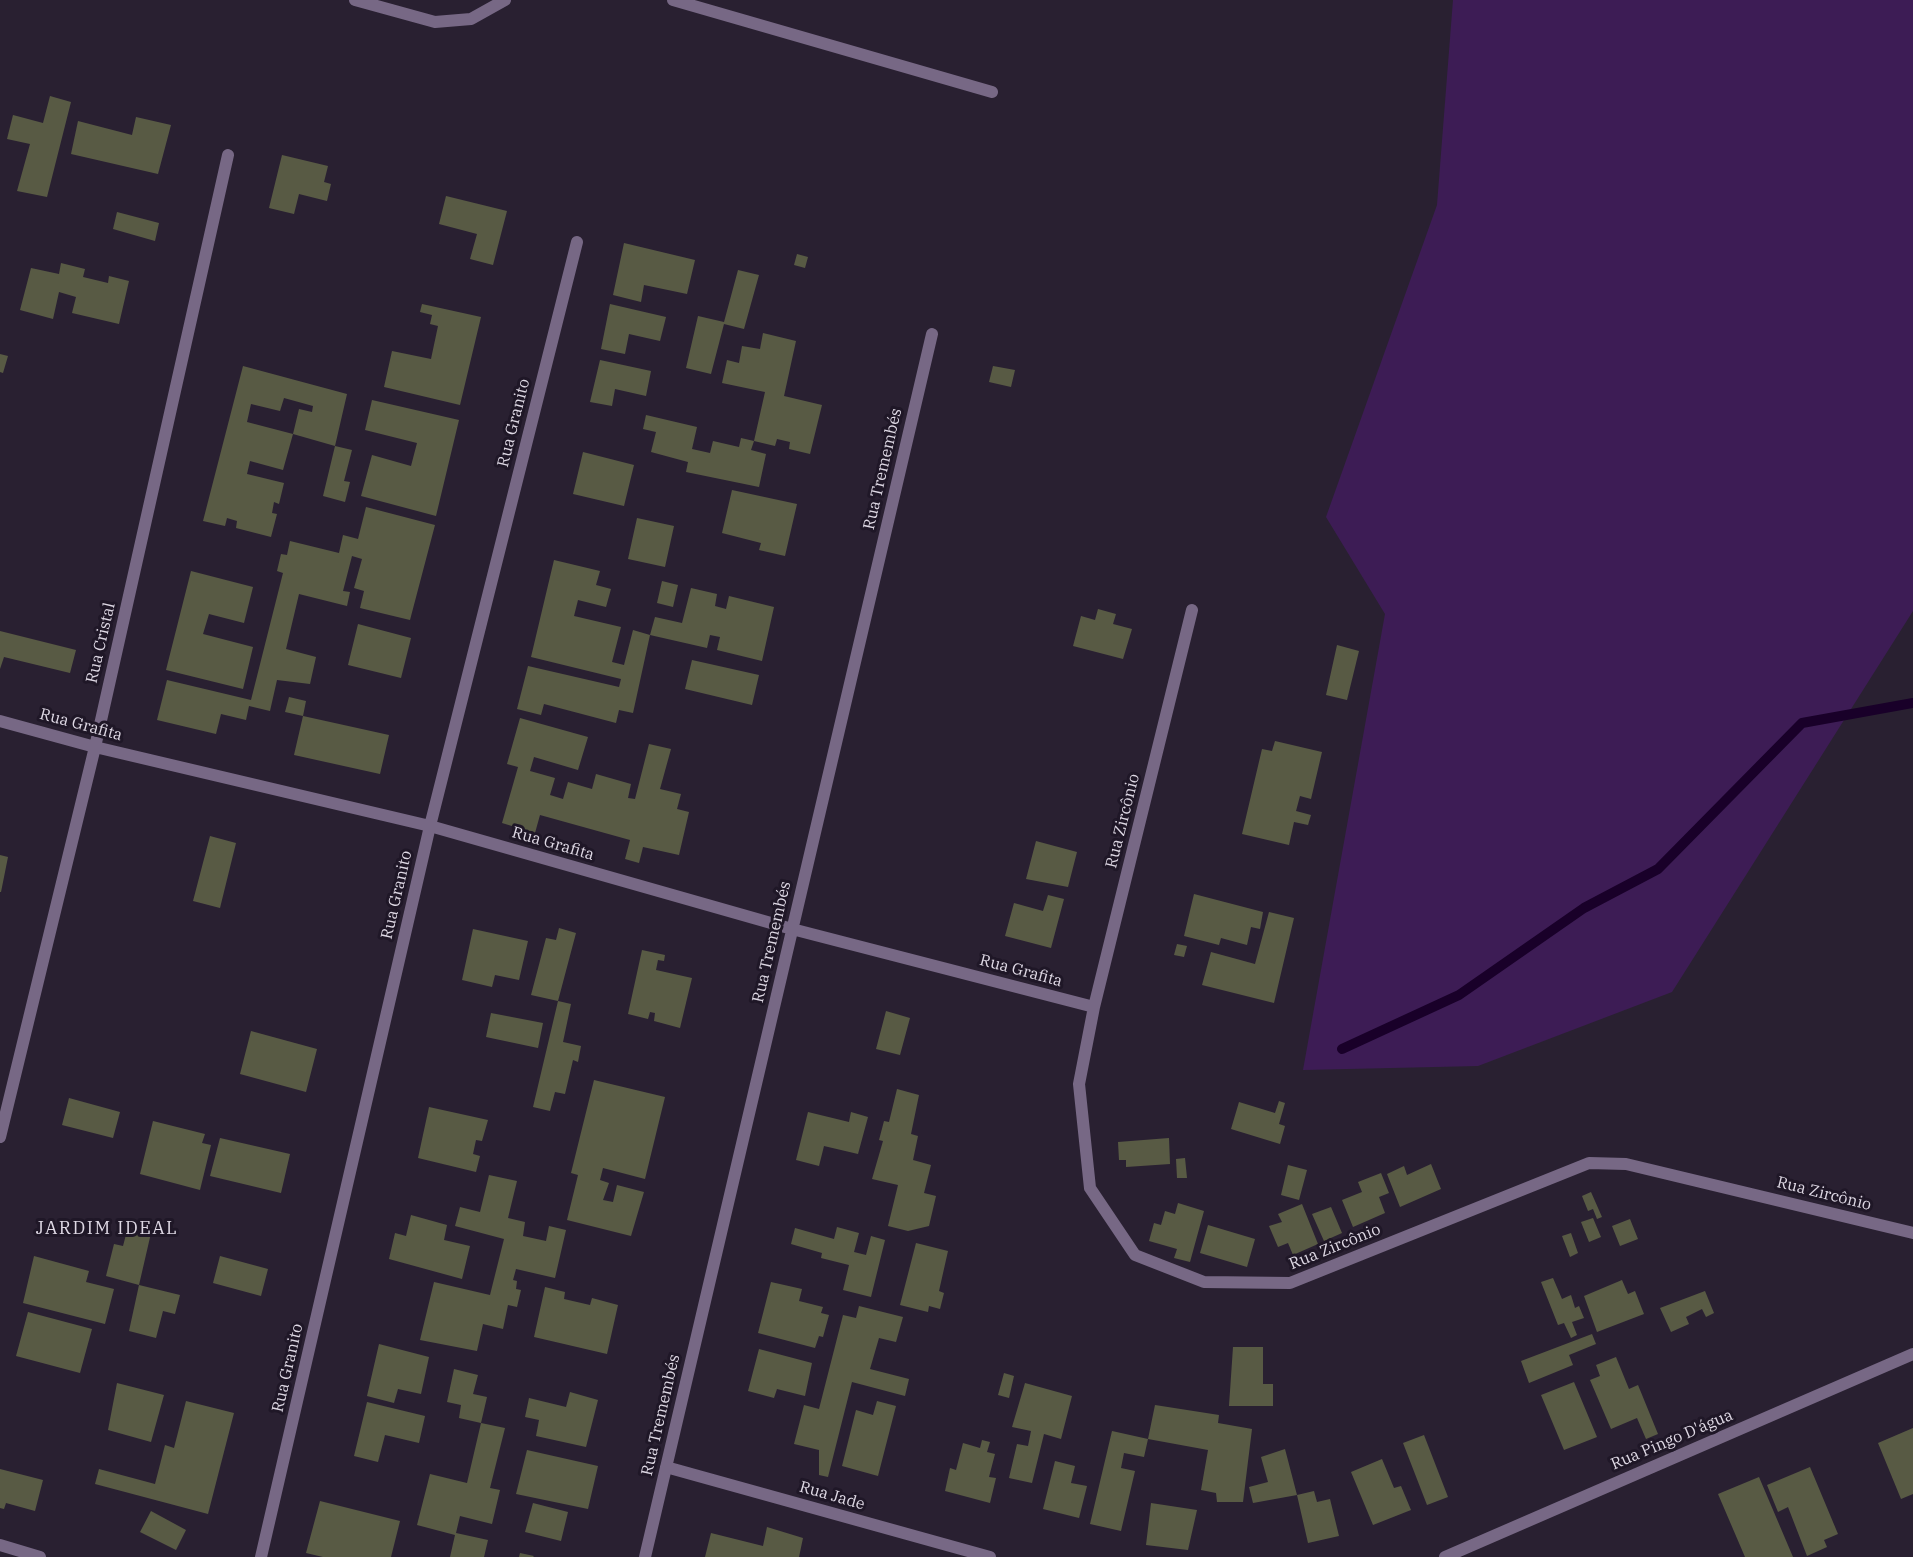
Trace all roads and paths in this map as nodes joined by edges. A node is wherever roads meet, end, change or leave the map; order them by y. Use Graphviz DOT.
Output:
graph roads {
  1 [pos="355,0"];
  2 [pos="505,0"];
  3 [pos="674,0"];
  4 [pos="992,92"];
  5 [pos="228,155"];
  6 [pos="577,242"];
  7 [pos="932,334"];
  8 [pos="1192,610"];
  9 [pos="0,721"];
  10 [pos="94,747"];
  11 [pos="430,826"];
  12 [pos="792,929"];
  13 [pos="1094,1007"];
  14 [pos="0,1137"];
  15 [pos="1913,1233"];
  16 [pos="1913,1354"];
  17 [pos="666,1467"];
  18 [pos="0,1545"];
  19 [pos="40,1557"];
  20 [pos="261,1557"];
  21 [pos="645,1557"];
  22 [pos="990,1557"];
  23 [pos="1445,1557"];
  1 -- 2 [label="street"];
  3 -- 4 [label="street"];
  5 -- 10 [label="street, Rua Cristal"];
  6 -- 11 [label="street, Rua Granito"];
  7 -- 12 [label="street, Rua Tremembés"];
  8 -- 13 [label="street, Rua Zircônio"];
  9 -- 10 [label="street, Rua Grafita"];
  10 -- 11 [label="street, Rua Grafita"];
  10 -- 14 [label="street, Rua Cristal"];
  11 -- 12 [label="street, Rua Grafita"];
  11 -- 20 [label="street, Rua Granito"];
  12 -- 13 [label="street, Rua Grafita"];
  12 -- 17 [label="street, Rua Tremembés"];
  13 -- 15 [label="street, Rua Zircônio"];
  16 -- 23 [label="street, Rua Pingo D'água"];
  17 -- 21 [label="street, Rua Tremembés"];
  17 -- 22 [label="street, Rua Jade"];
  18 -- 19 [label="street"];
}
